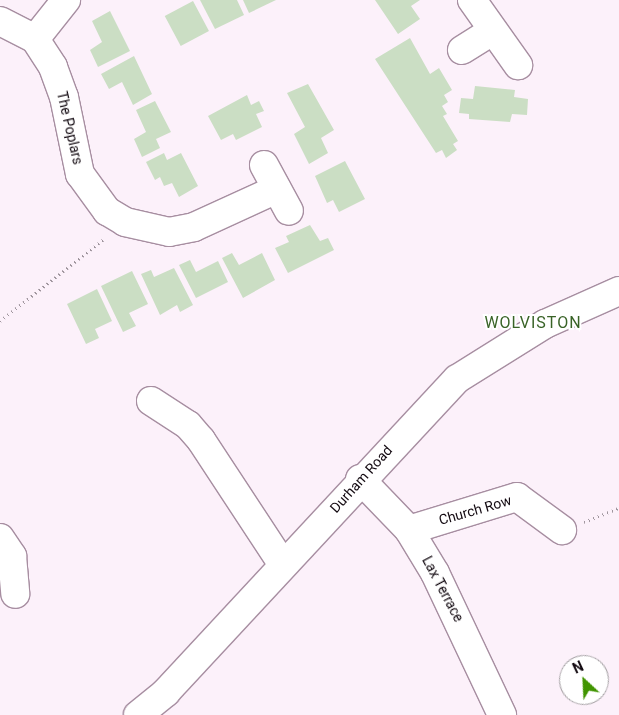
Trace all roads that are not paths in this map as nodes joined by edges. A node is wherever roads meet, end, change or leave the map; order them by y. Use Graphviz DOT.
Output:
graph roads {
  1 [pos="66,0"];
  2 [pos="472,0"];
  3 [pos="0,21"];
  4 [pos="494,31"];
  5 [pos="35,40"];
  6 [pos="462,50"];
  7 [pos="518,65"];
  8 [pos="277,188"];
  9 [pos="619,291"];
  10 [pos="151,401"];
  11 [pos="360,479"];
  12 [pos="409,530"];
  13 [pos="562,530"];
  14 [pos="0,538"];
  15 [pos="283,565"];
  16 [pos="15,594"];
  17 [pos="138,715"];
  18 [pos="502,715"];
  1 -- 5 [label="street"];
  2 -- 4 [label="street"];
  3 -- 5 [label="street"];
  4 -- 6 [label="street"];
  4 -- 7 [label="street"];
  5 -- 8 [label="street, The Poplars"];
  9 -- 11 [label="street, Durham Road"];
  10 -- 15 [label="street"];
  11 -- 12 [label="street, Lax Terrace"];
  11 -- 15 [label="street, Durham Road"];
  12 -- 13 [label="street, Church Row"];
  12 -- 18 [label="street, Lax Terrace"];
  14 -- 16 [label="street"];
  15 -- 17 [label="street, Durham Road"];
}
